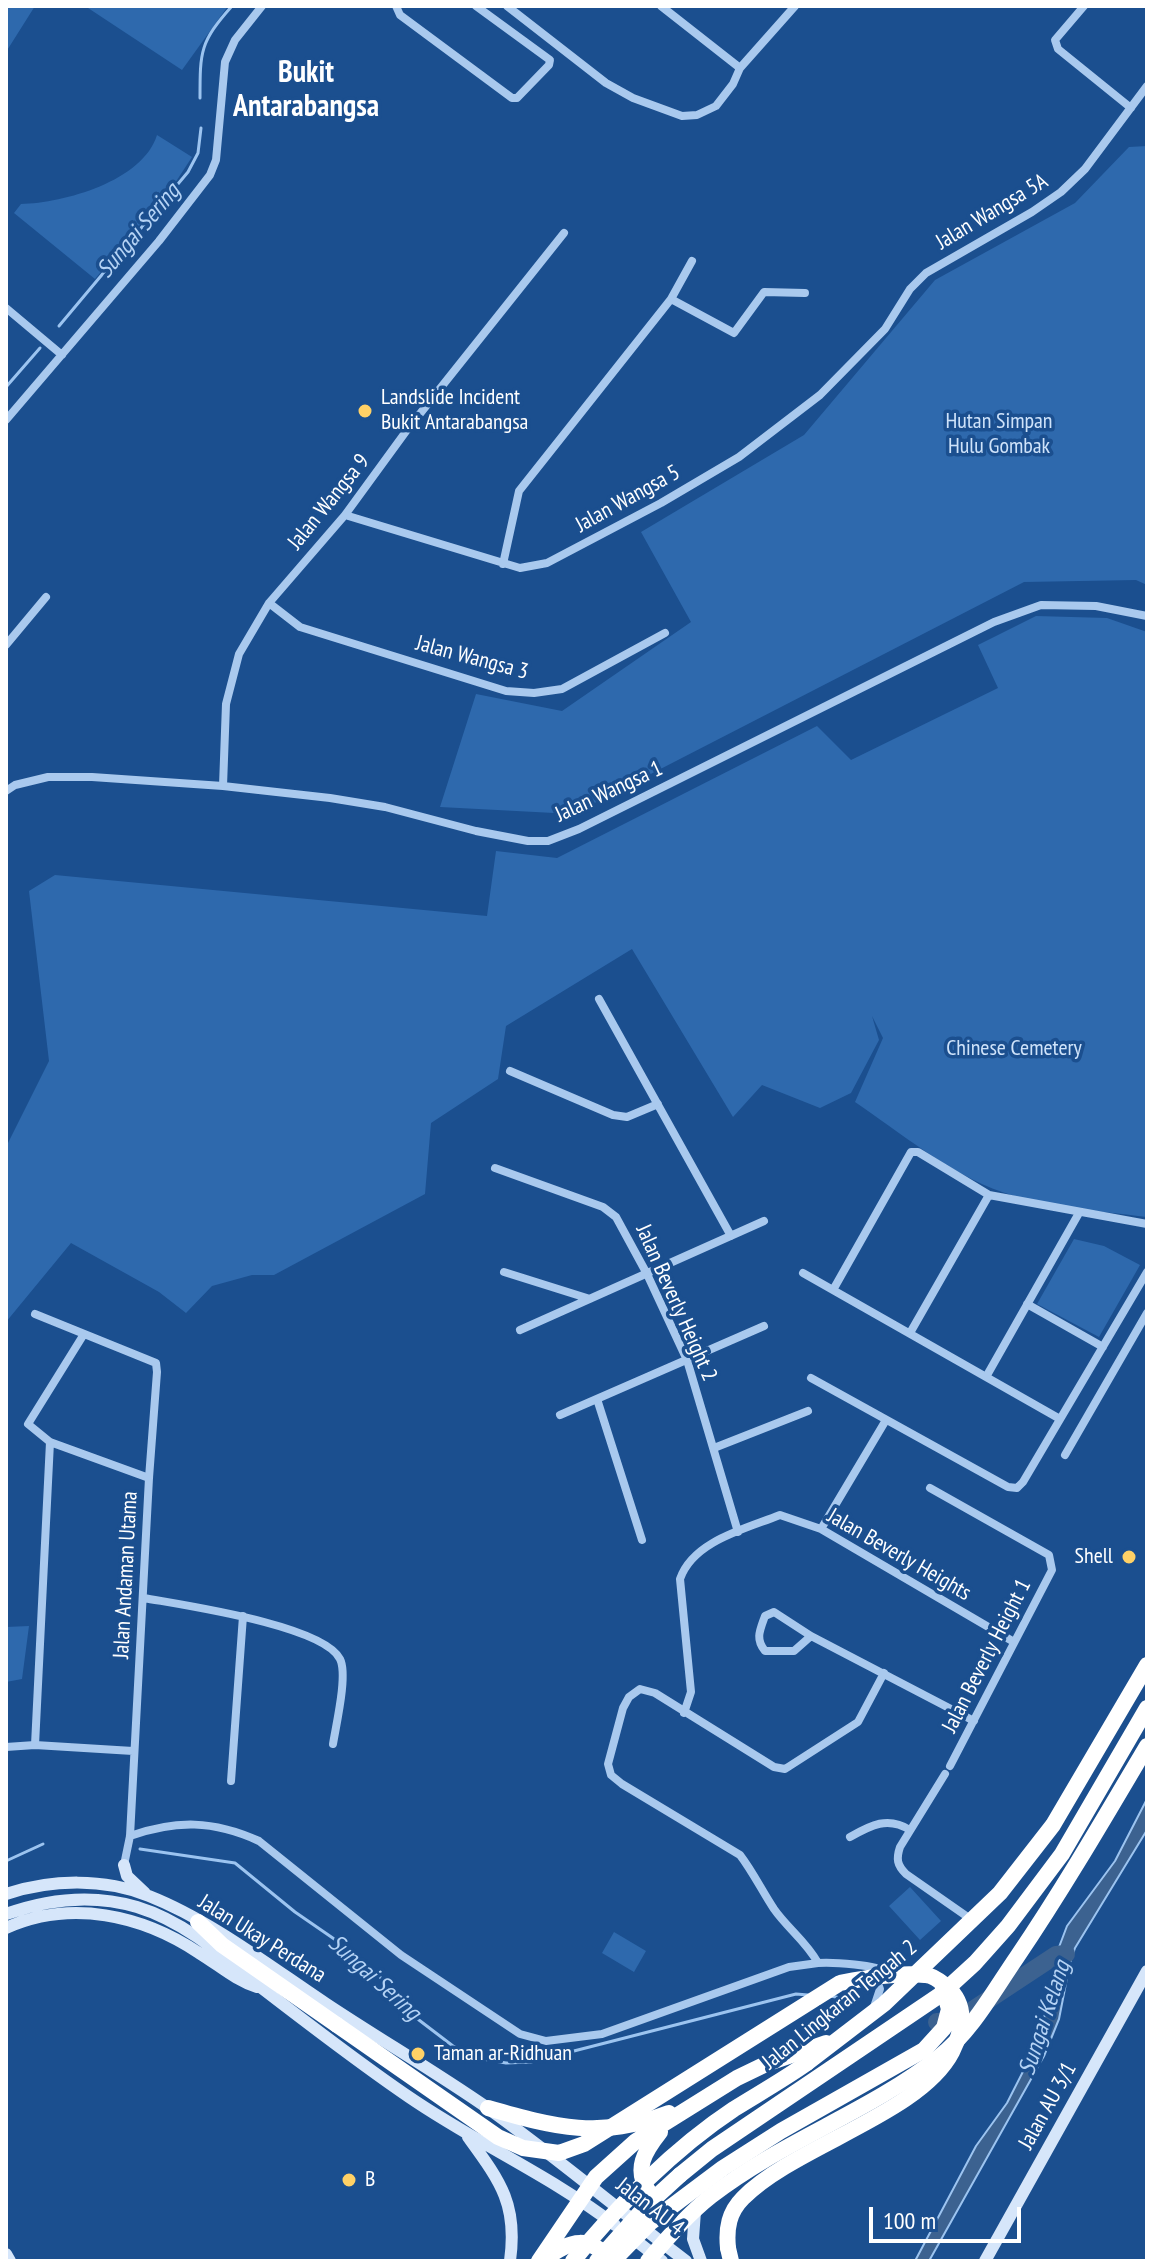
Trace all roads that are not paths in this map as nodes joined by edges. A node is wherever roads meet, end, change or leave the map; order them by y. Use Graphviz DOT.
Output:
graph roads {
  1 [pos="262,6"];
  2 [pos="396,6"];
  3 [pos="476,6"];
  4 [pos="507,6"];
  5 [pos="661,6"];
  6 [pos="795,6"];
  7 [pos="1084,6"];
  8 [pos="740,68"];
  9 [pos="1147,86"];
  10 [pos="1131,108"];
  11 [pos="564,233"];
  12 [pos="692,261"];
  13 [pos="805,293"];
  14 [pos="671,299"];
  15 [pos="6,309"];
  16 [pos="885,329"];
  17 [pos="62,355"];
  18 [pos="6,420"];
  19 [pos="345,515"];
  20 [pos="503,564"];
  21 [pos="46,597"];
  22 [pos="269,603"];
  23 [pos="1147,616"];
  24 [pos="665,633"];
  25 [pos="6,645"];
  26 [pos="223,786"];
  27 [pos="6,791"];
  28 [pos="599,999"];
  29 [pos="510,1071"];
  30 [pos="658,1104"];
  31 [pos="495,1168"];
  32 [pos="989,1195"];
  33 [pos="1079,1213"];
  34 [pos="764,1221"];
  35 [pos="1147,1224"];
  36 [pos="731,1236"];
  37 [pos="504,1272"];
  38 [pos="1147,1272"];
  39 [pos="803,1273"];
  40 [pos="647,1274"];
  41 [pos="833,1290"];
  42 [pos="590,1299"];
  43 [pos="1027,1304"];
  44 [pos="1147,1313"];
  45 [pos="35,1314"];
  46 [pos="764,1326"];
  47 [pos="520,1330"];
  48 [pos="910,1333"];
  49 [pos="84,1334"];
  50 [pos="1103,1347"];
  51 [pos="687,1360"];
  52 [pos="986,1377"];
  53 [pos="811,1378"];
  54 [pos="597,1399"];
  55 [pos="808,1411"];
  56 [pos="560,1415"];
  57 [pos="1060,1419"];
  58 [pos="886,1420"];
  59 [pos="50,1442"];
  60 [pos="714,1448"];
  61 [pos="1065,1455"];
  62 [pos="149,1478"];
  63 [pos="930,1488"];
  64 [pos="821,1529"];
  65 [pos="738,1532"];
  66 [pos="642,1540"];
  67 [pos="144,1598"];
  68 [pos="243,1616"];
  69 [pos="811,1636"];
  70 [pos="1014,1642"];
  71 [pos="1147,1665"];
  72 [pos="884,1673"];
  73 [pos="1147,1708"];
  74 [pos="684,1713"];
  75 [pos="974,1721"];
  76 [pos="333,1744"];
  77 [pos="35,1745"];
  78 [pos="1147,1746"];
  79 [pos="6,1747"];
  80 [pos="133,1751"];
  81 [pos="231,1781"];
  82 [pos="910,1830"];
  83 [pos="130,1836"];
  84 [pos="850,1837"];
  85 [pos="124,1865"];
  86 [pos="93,1882"];
  87 [pos="6,1894"];
  88 [pos="147,1895"];
  89 [pos="6,1914"];
  90 [pos="973,1921"];
  91 [pos="198,1922"];
  92 [pos="6,1928"];
  93 [pos="818,1963"];
  94 [pos="865,1968"];
  95 [pos="922,1969"];
  96 [pos="1147,1971"];
  97 [pos="941,1982"];
  98 [pos="264,1989"];
  99 [pos="873,2011"];
  100 [pos="835,2040"];
  101 [pos="699,2101"];
  102 [pos="488,2108"];
  103 [pos="668,2122"];
  104 [pos="463,2130"];
  105 [pos="585,2192"];
  106 [pos="709,2197"];
  107 [pos="695,2211"];
  108 [pos="6,2254"];
  109 [pos="729,2254"];
  110 [pos="657,2255"];
  111 [pos="10,2261"];
  112 [pos="510,2261"];
  113 [pos="541,2261"];
  114 [pos="573,2261"];
  115 [pos="597,2261"];
  116 [pos="613,2261"];
  117 [pos="686,2261"];
  118 [pos="701,2261"];
  119 [pos="985,2261"];
  1 -- 17 [label="street"];
  2 -- 3 [label="street"];
  4 -- 8 [label="street"];
  5 -- 8 [label="street"];
  6 -- 8 [label="street"];
  7 -- 10 [label="street"];
  9 -- 10 [label="street, Jalan Wangsa 5A"];
  10 -- 16 [label="street, Jalan Wangsa 5A"];
  11 -- 19 [label="street, Jalan Wangsa 9"];
  12 -- 14 [label="street"];
  13 -- 14 [label="street"];
  14 -- 20 [label="street"];
  15 -- 17 [label="street"];
  16 -- 20 [label="street, Jalan Wangsa 5"];
  17 -- 18 [label="street"];
  19 -- 20 [label="street, Jalan Wangsa 5"];
  19 -- 22 [label="street, Jalan Wangsa 9"];
  21 -- 25 [label="street"];
  22 -- 24 [label="street, Jalan Wangsa 3"];
  22 -- 26 [label="street, Jalan Wangsa 9"];
  23 -- 26 [label="street, Jalan Wangsa 1"];
  26 -- 27 [label="street, Jalan Wangsa 1"];
  28 -- 30 [label="street"];
  29 -- 30 [label="street"];
  30 -- 36 [label="street"];
  31 -- 40 [label="street, Jalan Beverly Height 2"];
  32 -- 33 [label="street"];
  32 -- 41 [label="street"];
  32 -- 48 [label="street"];
  33 -- 35 [label="street"];
  33 -- 43 [label="street"];
  34 -- 36 [label="street"];
  36 -- 40 [label="street"];
  37 -- 42 [label="street"];
  38 -- 50 [label="street"];
  39 -- 41 [label="street"];
  40 -- 42 [label="street"];
  40 -- 51 [label="street, Jalan Beverly Height 2"];
  41 -- 48 [label="street"];
  42 -- 47 [label="street"];
  43 -- 50 [label="street"];
  43 -- 52 [label="street"];
  44 -- 61 [label="street"];
  45 -- 49 [label="street"];
  46 -- 51 [label="street"];
  48 -- 52 [label="street"];
  49 -- 59 [label="street"];
  49 -- 62 [label="street"];
  50 -- 57 [label="street"];
  51 -- 54 [label="street"];
  51 -- 60 [label="street, Jalan Beverly Height 2"];
  52 -- 57 [label="street"];
  53 -- 58 [label="street"];
  54 -- 56 [label="street"];
  54 -- 66 [label="street"];
  55 -- 60 [label="street"];
  57 -- 58 [label="street"];
  58 -- 64 [label="street"];
  59 -- 62 [label="street, Jalan Andaman Utama"];
  59 -- 77 [label="street"];
  60 -- 65 [label="street, Jalan Beverly Height 2"];
  62 -- 67 [label="street, Jalan Andaman Utama"];
  63 -- 70 [label="street, Jalan Beverly Height 1"];
  64 -- 65 [label="street, Jalan Beverly Heights"];
  64 -- 70 [label="street, Jalan Beverly Heights"];
  65 -- 74 [label="street, Jalan Beverly Heights"];
  67 -- 68 [label="street"];
  67 -- 80 [label="street, Jalan Andaman Utama"];
  68 -- 76 [label="street"];
  68 -- 81 [label="street"];
  69 -- 69 [label="street"];
  69 -- 72 [label="street"];
  70 -- 75 [label="street, Jalan Beverly Height 1"];
  71 -- 90 [label="highway, Jalan Lingkaran Tengah 2"];
  72 -- 74 [label="street"];
  72 -- 75 [label="street"];
  73 -- 115 [label="highway, Jalan Lingkaran Tengah 2, bridge"];
  74 -- 93 [label="street"];
  75 -- 82 [label="street, Jalan Beverly Height 1"];
  77 -- 79 [label="street"];
  77 -- 80 [label="street"];
  78 -- 106 [label="highway, bridge"];
  80 -- 83 [label="street, Jalan Andaman Utama"];
  82 -- 84 [label="street"];
  82 -- 90 [label="street, Jalan Beverly Height 1"];
  83 -- 85 [label="street, Jalan Andaman Utama"];
  83 -- 93 [label="street"];
  85 -- 86 [label="street"];
  85 -- 88 [label="street"];
  86 -- 87 [label="street, Jalan Ukay Perdana"];
  86 -- 88 [label="street, Jalan Ukay Perdana"];
  88 -- 91 [label="street, Jalan Ukay Perdana"];
  89 -- 98 [label="street, Jalan Ukay Perdana"];
  90 -- 95 [label="highway, Jalan Lingkaran Tengah 2"];
  91 -- 97 [label="highway, bridge"];
  91 -- 102 [label="street, Jalan Ukay Perdana"];
  92 -- 98 [label="street"];
  93 -- 94 [label="street"];
  94 -- 95 [label="street"];
  94 -- 99 [label="street"];
  95 -- 99 [label="highway, Jalan Lingkaran Tengah 2"];
  96 -- 119 [label="street, Jalan AU 3/1"];
  97 -- 109 [label="highway, bridge"];
  97 -- 116 [label="highway, bridge"];
  98 -- 104 [label="street, Jalan Ukay Perdana"];
  99 -- 100 [label="highway, Jalan Lingkaran Tengah 2"];
  100 -- 101 [label="highway"];
  100 -- 114 [label="highway, Jalan Lingkaran Tengah 2, bridge"];
  101 -- 102 [label="highway"];
  101 -- 103 [label="highway"];
  102 -- 105 [label="street, Jalan Ukay Perdana"];
  103 -- 105 [label="highway"];
  103 -- 106 [label="highway"];
  104 -- 105 [label="street, Jalan Ukay Perdana"];
  104 -- 112 [label="street"];
  105 -- 110 [label="street, Jalan AU 4"];
  105 -- 113 [label="highway"];
  106 -- 107 [label="highway"];
  107 -- 110 [label="highway"];
  107 -- 118 [label="street"];
  108 -- 111 [label="street"];
  110 -- 117 [label="street, Jalan AU 4"];
  113 -- 116 [label="highway"];
}
